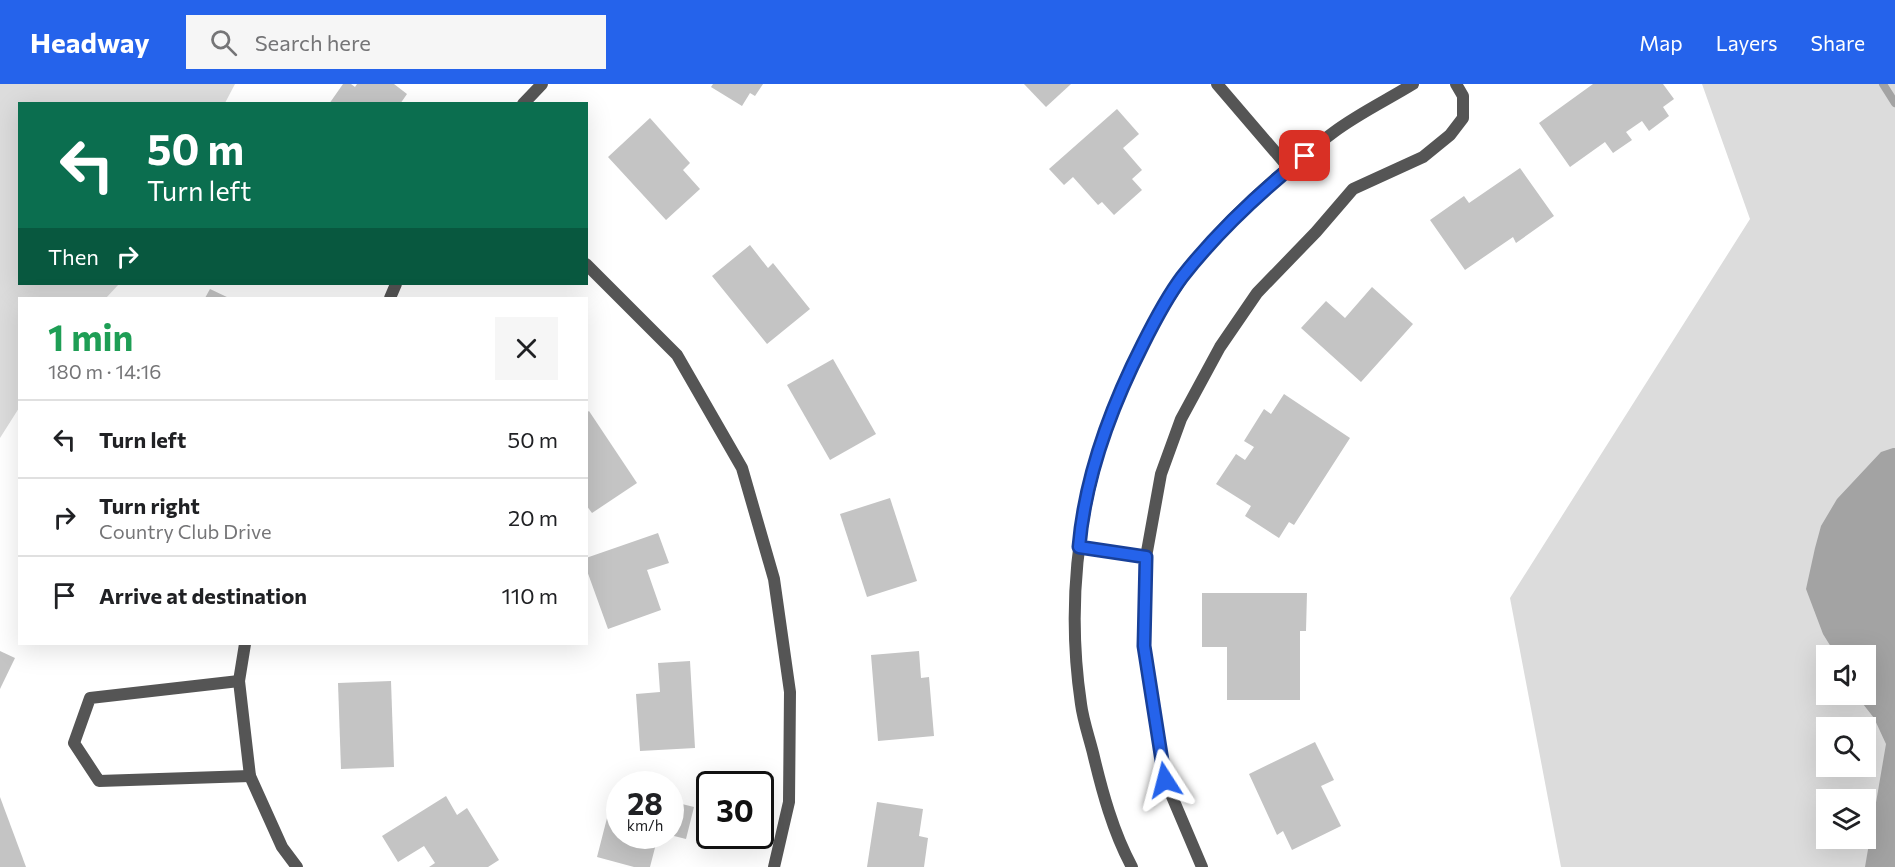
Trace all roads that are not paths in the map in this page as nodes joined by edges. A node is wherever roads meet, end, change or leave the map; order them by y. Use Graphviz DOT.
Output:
graph roads {
  1 [pos="542,84"];
  2 [pos="1217,84"];
  3 [pos="1413,84"];
  4 [pos="1456,84"];
  5 [pos="525,102"];
  6 [pos="1289,168"];
  7 [pos="588,266"];
  8 [pos="1079,547"];
  9 [pos="1146,557"];
  10 [pos="245,645"];
  11 [pos="239,681"];
  12 [pos="250,776"];
  13 [pos="297,867"];
  14 [pos="774,867"];
  15 [pos="1132,867"];
  16 [pos="1202,867"];
  1 -- 5 [label="street"];
  2 -- 6 [label="street"];
  3 -- 6 [label="street"];
  4 -- 9 [label="street"];
  6 -- 8 [label="street"];
  7 -- 14 [label="street"];
  8 -- 9 [label="street"];
  8 -- 15 [label="street"];
  9 -- 16 [label="street"];
  10 -- 11 [label="street"];
  11 -- 12 [label="street"];
  11 -- 12 [label="street"];
  12 -- 13 [label="street"];
}
